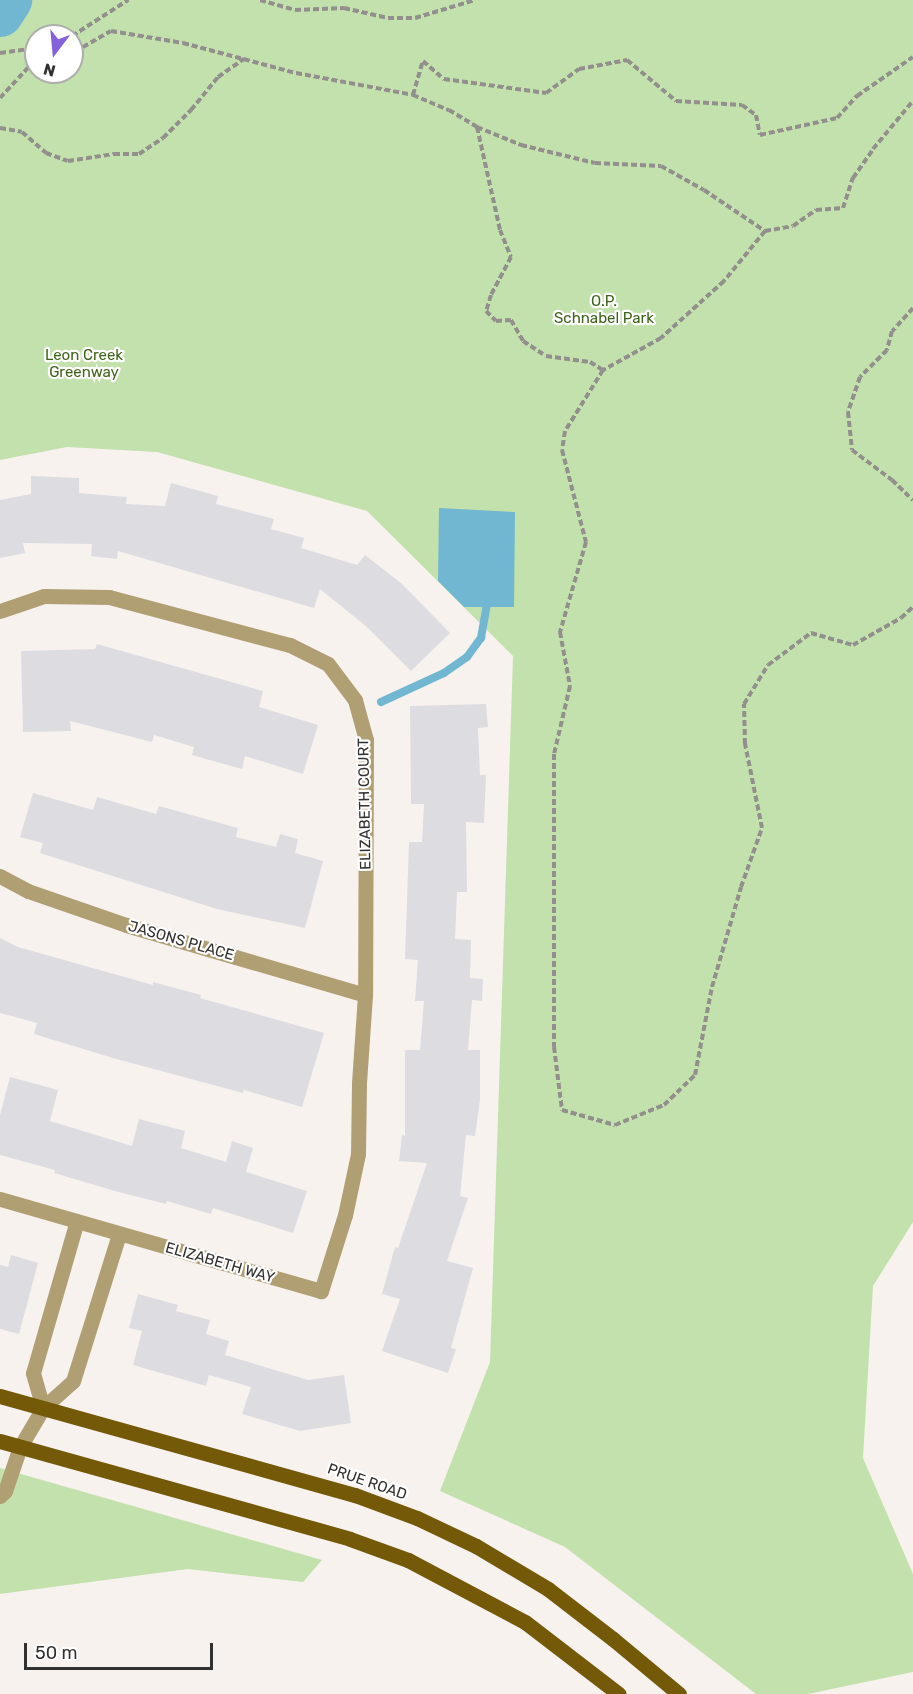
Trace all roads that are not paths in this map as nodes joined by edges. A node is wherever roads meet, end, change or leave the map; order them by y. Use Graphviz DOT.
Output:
graph roads {
  1 [pos="0,611"];
  2 [pos="0,876"];
  3 [pos="365,995"];
  4 [pos="0,1199"];
  5 [pos="77,1221"];
  6 [pos="119,1234"];
  7 [pos="321,1292"];
  8 [pos="0,1396"];
  9 [pos="43,1408"];
  10 [pos="0,1441"];
  11 [pos="20,1447"];
  12 [pos="0,1496"];
  13 [pos="619,1694"];
  14 [pos="679,1694"];
  1 -- 3 [label="street, ELIZABETH COURT"];
  2 -- 3 [label="street, JASONS PLACE"];
  3 -- 7 [label="street, ELIZABETH COURT"];
  4 -- 5 [label="street, ELIZABETH WAY"];
  5 -- 6 [label="street, ELIZABETH WAY"];
  5 -- 9 [label="street"];
  6 -- 7 [label="street, ELIZABETH WAY"];
  6 -- 9 [label="street"];
  8 -- 9 [label="main road, PRUE ROAD"];
  9 -- 11 [label="street"];
  9 -- 14 [label="main road, PRUE ROAD"];
  10 -- 11 [label="main road"];
  11 -- 12 [label="street"];
  11 -- 13 [label="main road"];
}
